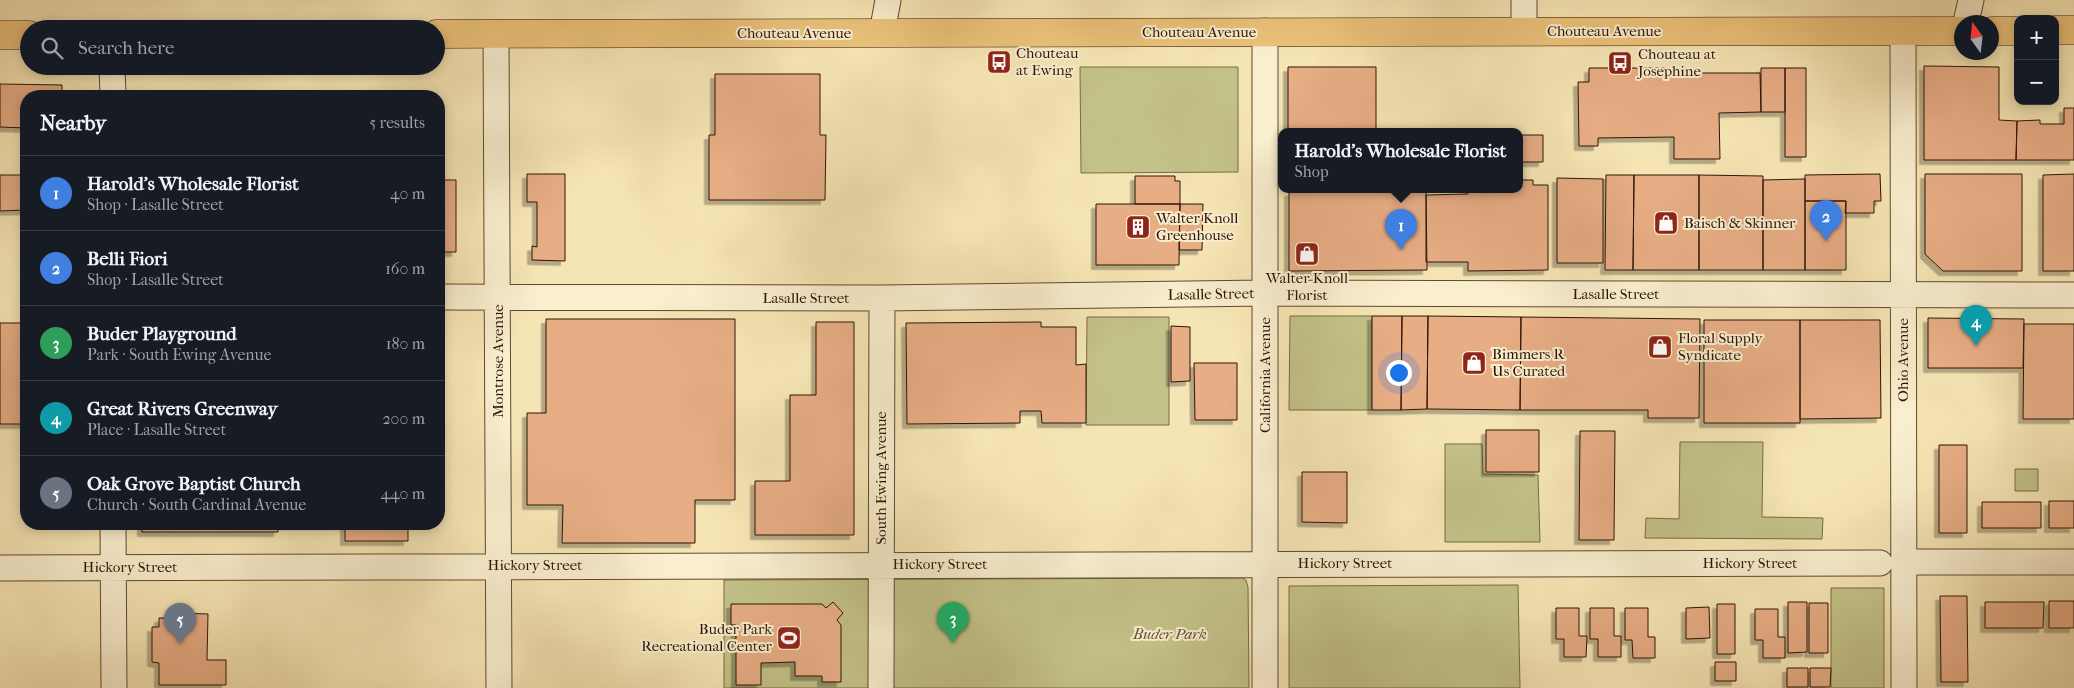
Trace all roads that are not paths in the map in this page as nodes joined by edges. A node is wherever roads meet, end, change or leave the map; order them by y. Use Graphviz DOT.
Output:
graph roads {
  1 [pos="888,0"];
  2 [pos="1524,0"];
  3 [pos="1971,0"];
  4 [pos="1968,15"];
  5 [pos="2059,30"];
  6 [pos="2074,30"];
  7 [pos="1524,31"];
  8 [pos="1954,31"];
  9 [pos="1999,31"];
  10 [pos="2014,31"];
  11 [pos="882,32"];
  12 [pos="1265,32"];
  13 [pos="1903,32"];
  14 [pos="445,34"];
  15 [pos="496,34"];
  16 [pos="0,35"];
  17 [pos="20,35"];
  18 [pos="112,75"];
  19 [pos="113,90"];
  20 [pos="1265,294"];
  21 [pos="1903,295"];
  22 [pos="2074,295"];
  23 [pos="445,297"];
  24 [pos="497,297"];
  25 [pos="882,298"];
  26 [pos="113,530"];
  27 [pos="1892,562"];
  28 [pos="2074,562"];
  29 [pos="880,564"];
  30 [pos="1265,564"];
  31 [pos="499,566"];
  32 [pos="114,567"];
  33 [pos="0,568"];
  34 [pos="114,688"];
  35 [pos="499,688"];
  36 [pos="881,688"];
  37 [pos="1265,688"];
  38 [pos="1904,688"];
  1 -- 11 [label="street"];
  2 -- 7 [label="street"];
  3 -- 4 [label="street"];
  5 -- 6 [label="main road"];
  7 -- 12 [label="main road, Chouteau Avenue"];
  7 -- 13 [label="main road, Chouteau Avenue"];
  8 -- 13 [label="main road, Chouteau Avenue"];
  9 -- 10 [label="main road"];
  11 -- 12 [label="main road, Chouteau Avenue"];
  11 -- 15 [label="main road, Chouteau Avenue"];
  12 -- 20 [label="street, California Avenue"];
  13 -- 21 [label="street, Ohio Avenue"];
  14 -- 15 [label="main road, Chouteau Avenue"];
  15 -- 24 [label="street, Montrose Avenue"];
  16 -- 17 [label="main road"];
  18 -- 19 [label="street"];
  20 -- 21 [label="street, Lasalle Street"];
  20 -- 25 [label="street, Lasalle Street"];
  20 -- 30 [label="street, California Avenue"];
  21 -- 22 [label="street, Lasalle Street"];
  21 -- 27 [label="street, Ohio Avenue"];
  23 -- 24 [label="street, Lasalle Street"];
  24 -- 25 [label="street, Lasalle Street"];
  24 -- 31 [label="street, Montrose Avenue"];
  25 -- 29 [label="street, South Ewing Avenue"];
  26 -- 32 [label="street"];
  27 -- 28 [label="street, Hickory Street"];
  27 -- 30 [label="street, Hickory Street"];
  27 -- 38 [label="street, Ohio Avenue"];
  29 -- 30 [label="street, Hickory Street"];
  29 -- 31 [label="street, Hickory Street"];
  29 -- 36 [label="street, South Ewing Avenue"];
  30 -- 37 [label="street, California Avenue"];
  31 -- 32 [label="street, Hickory Street"];
  31 -- 35 [label="street, Montrose Avenue"];
  32 -- 33 [label="street, Hickory Street"];
  32 -- 34 [label="street"];
}
